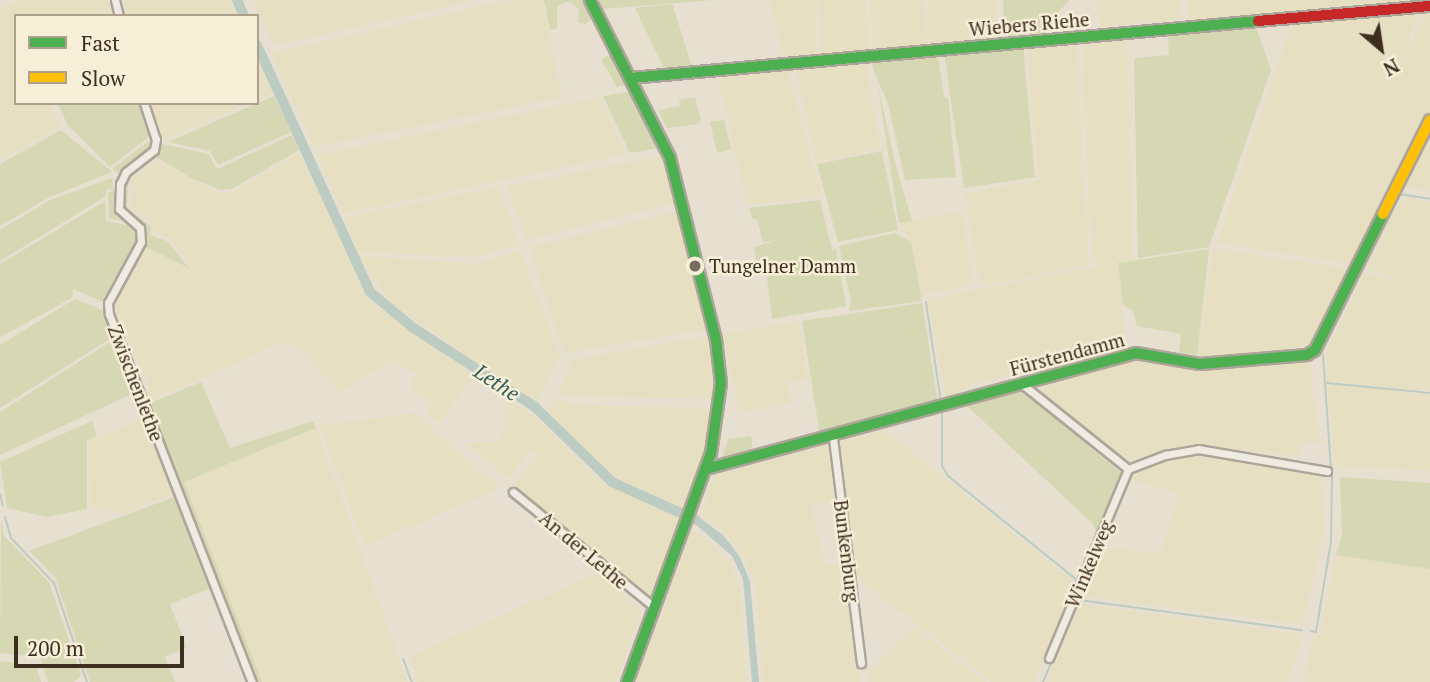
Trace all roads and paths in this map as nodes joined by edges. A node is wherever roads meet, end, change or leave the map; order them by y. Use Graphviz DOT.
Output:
graph roads {
  1 [pos="590,0"];
  2 [pos="1430,6"];
  3 [pos="631,78"];
  4 [pos="145,105"];
  5 [pos="1430,120"];
  6 [pos="1022,384"];
  7 [pos="833,438"];
  8 [pos="706,469"];
  9 [pos="1128,469"];
  10 [pos="1327,471"];
  11 [pos="513,492"];
  12 [pos="655,608"];
  13 [pos="1049,659"];
  14 [pos="861,663"];
  15 [pos="253,682"];
  16 [pos="627,682"];
  1 -- 3 [label="street"];
  2 -- 3 [label="street, Wiebers Riehe"];
  3 -- 8 [label="street"];
  4 -- 15 [label="street, Zwischenlethe"];
  5 -- 6 [label="street, Fürstendamm"];
  6 -- 7 [label="street, Fürstendamm"];
  6 -- 9 [label="street"];
  7 -- 8 [label="street, Fürstendamm"];
  7 -- 14 [label="street, Bunkenburg"];
  8 -- 12 [label="street"];
  9 -- 10 [label="street"];
  9 -- 13 [label="street, Winkelweg"];
  11 -- 12 [label="street, An der Lethe"];
  12 -- 16 [label="street"];
}
